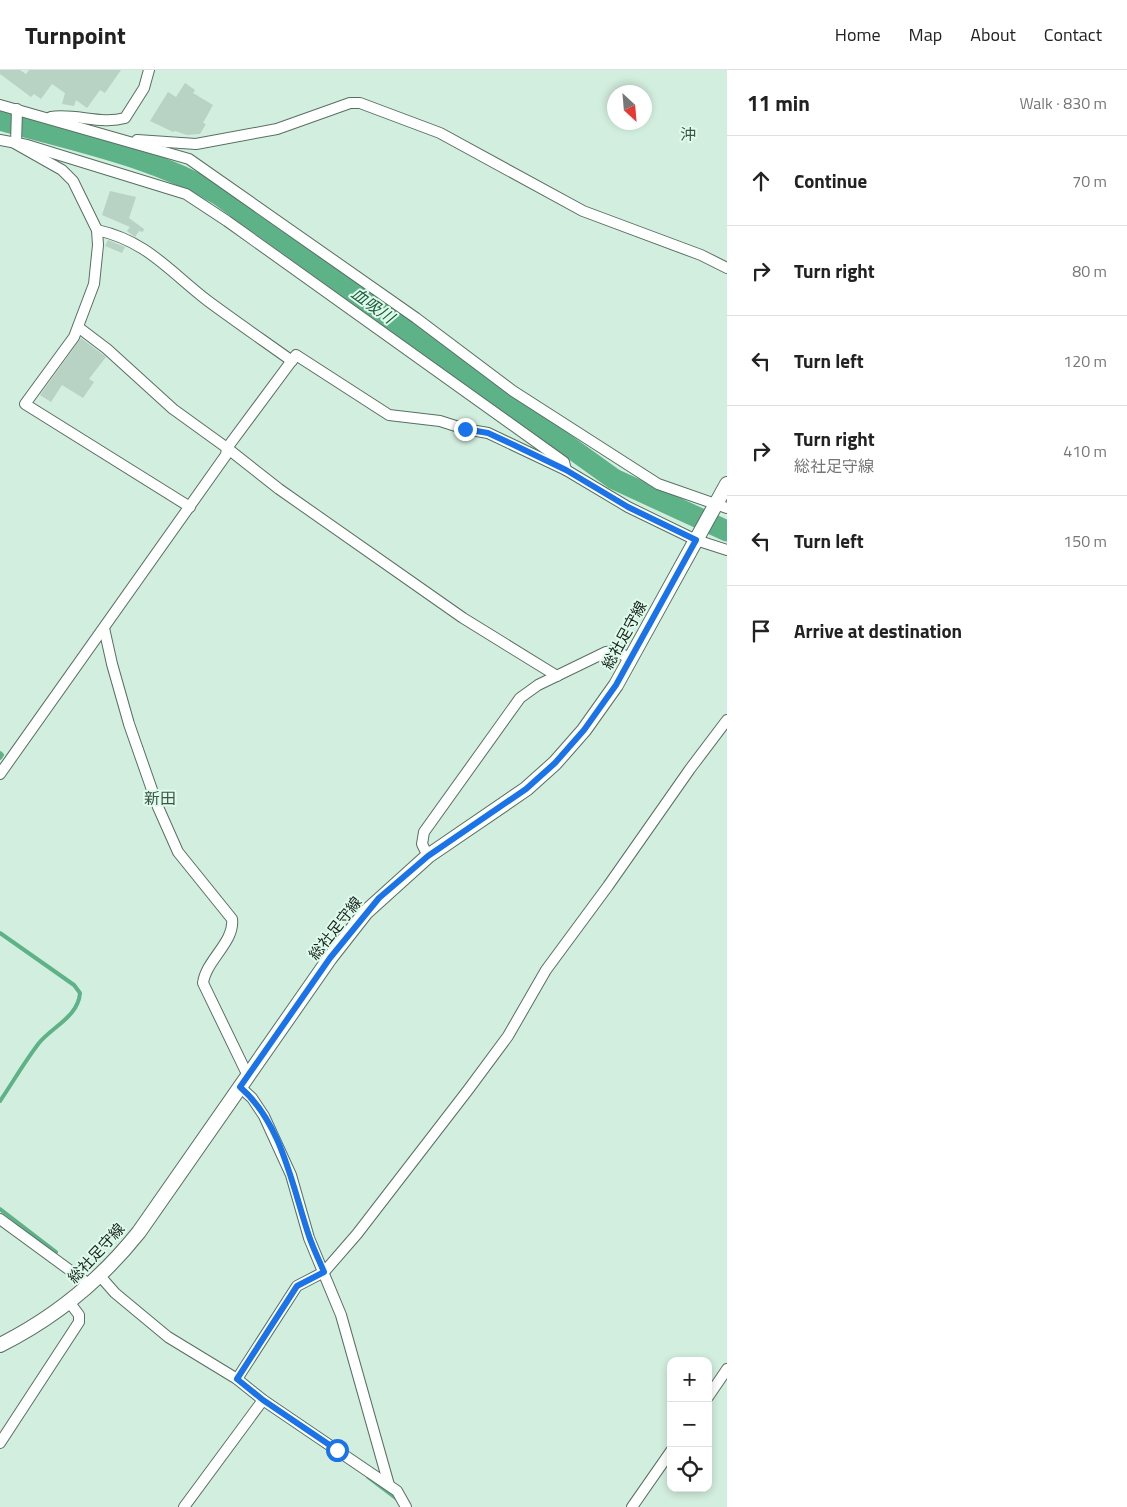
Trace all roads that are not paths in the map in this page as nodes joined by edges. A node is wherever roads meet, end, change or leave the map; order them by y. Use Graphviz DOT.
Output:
graph roads {
  1 [pos="149,70"];
  2 [pos="0,105"];
  3 [pos="17,114"];
  4 [pos="45,117"];
  5 [pos="0,140"];
  6 [pos="126,141"];
  7 [pos="16,142"];
  8 [pos="97,230"];
  9 [pos="727,268"];
  10 [pos="78,327"];
  11 [pos="292,361"];
  12 [pos="227,448"];
  13 [pos="566,470"];
  14 [pos="727,484"];
  15 [pos="190,507"];
  16 [pos="719,507"];
  17 [pos="698,537"];
  18 [pos="727,550"];
  19 [pos="104,628"];
  20 [pos="629,658"];
  21 [pos="557,676"];
  22 [pos="727,720"];
  23 [pos="0,774"];
  24 [pos="428,856"];
  25 [pos="244,1082"];
  26 [pos="0,1219"];
  27 [pos="324,1272"];
  28 [pos="95,1281"];
  29 [pos="70,1302"];
  30 [pos="0,1345"];
  31 [pos="727,1369"];
  32 [pos="237,1379"];
  33 [pos="712,1391"];
  34 [pos="262,1403"];
  35 [pos="0,1443"];
  36 [pos="667,1457"];
  37 [pos="389,1486"];
  38 [pos="184,1507"];
  39 [pos="406,1507"];
  40 [pos="632,1507"];
  1 -- 4 [label="street"];
  2 -- 3 [label="street"];
  3 -- 4 [label="street"];
  3 -- 7 [label="street"];
  4 -- 6 [label="street"];
  5 -- 7 [label="street"];
  6 -- 9 [label="street"];
  6 -- 16 [label="street"];
  7 -- 8 [label="street"];
  7 -- 13 [label="street"];
  8 -- 10 [label="street"];
  8 -- 11 [label="street"];
  10 -- 12 [label="street"];
  10 -- 15 [label="street"];
  11 -- 12 [label="street"];
  11 -- 13 [label="street"];
  12 -- 15 [label="street"];
  12 -- 21 [label="street"];
  13 -- 17 [label="street"];
  14 -- 16 [label="main road, 総社足守線"];
  15 -- 19 [label="street"];
  16 -- 17 [label="main road, 総社足守線"];
  17 -- 18 [label="street"];
  17 -- 20 [label="main road, 総社足守線"];
  19 -- 23 [label="street"];
  19 -- 25 [label="street"];
  20 -- 21 [label="street"];
  20 -- 24 [label="main road, 総社足守線"];
  21 -- 24 [label="street"];
  22 -- 27 [label="street"];
  24 -- 25 [label="main road, 総社足守線"];
  25 -- 27 [label="street"];
  25 -- 28 [label="main road, 総社足守線"];
  26 -- 28 [label="street"];
  27 -- 32 [label="street"];
  27 -- 37 [label="street"];
  28 -- 29 [label="main road, 総社足守線"];
  28 -- 32 [label="street"];
  29 -- 30 [label="main road, 総社足守線"];
  29 -- 35 [label="street"];
  31 -- 33 [label="street"];
  32 -- 34 [label="street"];
  34 -- 37 [label="street"];
  34 -- 38 [label="street"];
  36 -- 40 [label="street"];
  37 -- 39 [label="street"];
}
